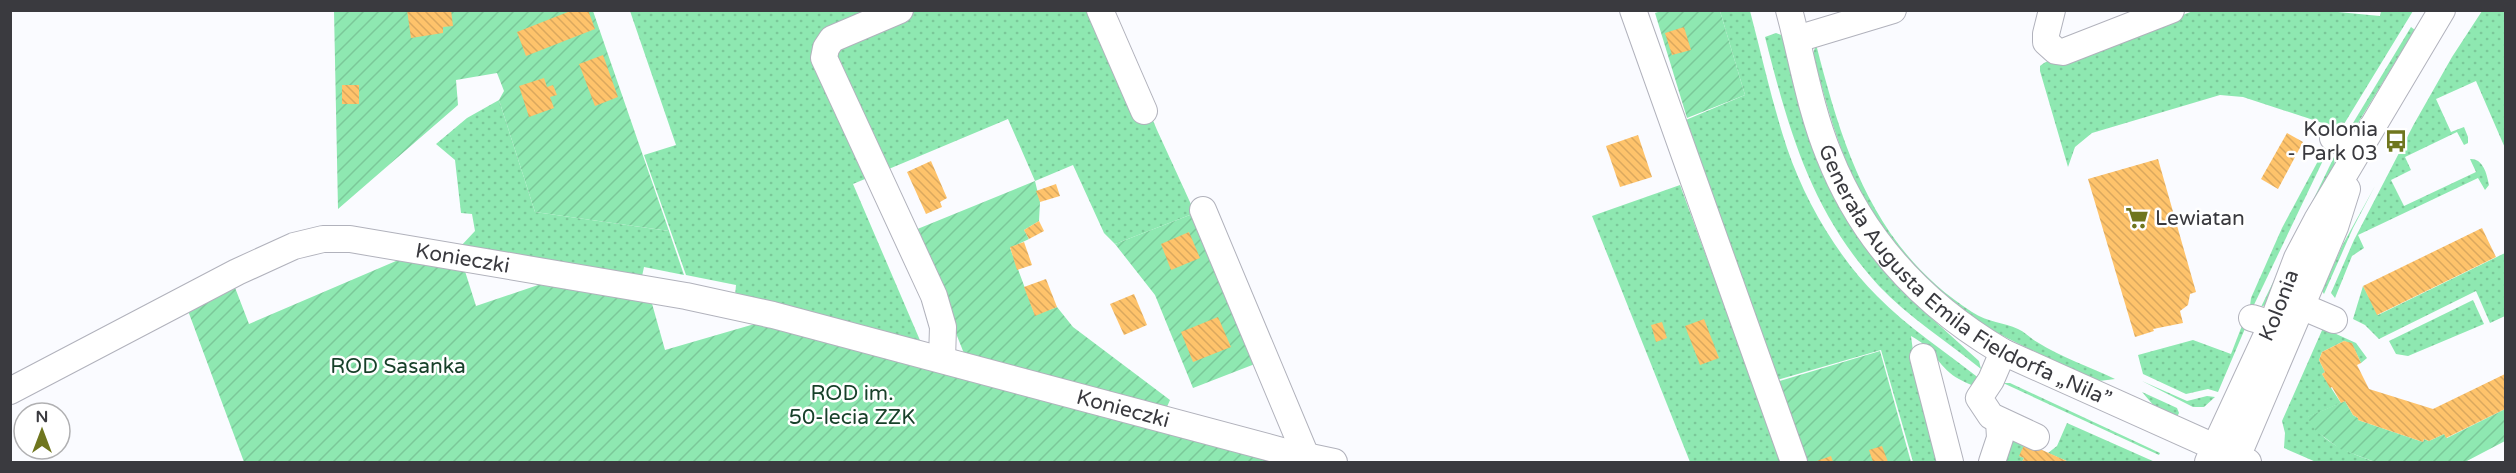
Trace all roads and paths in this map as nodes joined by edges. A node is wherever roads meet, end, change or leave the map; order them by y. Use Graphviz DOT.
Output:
graph roads {
  1 [pos="900,10"];
  2 [pos="1100,10"];
  3 [pos="1633,10"];
  4 [pos="1790,10"];
  5 [pos="1893,10"];
  6 [pos="2052,10"];
  7 [pos="2171,10"];
  8 [pos="2442,10"];
  9 [pos="1862,15"];
  10 [pos="1797,39"];
  11 [pos="1144,111"];
  12 [pos="2333,138"];
  13 [pos="2360,152"];
  14 [pos="1203,210"];
  15 [pos="2301,306"];
  16 [pos="2334,320"];
  17 [pos="2003,352"];
  18 [pos="1923,357"];
  19 [pos="942,359"];
  20 [pos="10,391"];
  21 [pos="1999,421"];
  22 [pos="2036,437"];
  23 [pos="1306,456"];
  24 [pos="2229,459"];
  25 [pos="1334,462"];
  26 [pos="1794,462"];
  27 [pos="1950,462"];
  28 [pos="1992,462"];
  1 -- 19 [label="street"];
  2 -- 11 [label="street"];
  3 -- 26 [label="street"];
  4 -- 10 [label="street, Generała Augusta Emila Fieldorfa „Nila”"];
  5 -- 9 [label="street"];
  6 -- 7 [label="street"];
  8 -- 13 [label="street, Kolonia"];
  9 -- 10 [label="street"];
  10 -- 17 [label="street, Generała Augusta Emila Fieldorfa „Nila”"];
  12 -- 13 [label="street"];
  13 -- 15 [label="street, Kolonia"];
  13 -- 24 [label="street, Kolonia"];
  14 -- 23 [label="street"];
  15 -- 16 [label="street"];
  15 -- 24 [label="street, Kolonia"];
  17 -- 21 [label="street"];
  17 -- 24 [label="street, Generała Augusta Emila Fieldorfa „Nila”"];
  18 -- 27 [label="street"];
  19 -- 20 [label="street, Konieczki"];
  19 -- 23 [label="street, Konieczki"];
  21 -- 22 [label="street"];
  21 -- 28 [label="street"];
  23 -- 25 [label="street, Konieczki"];
}
